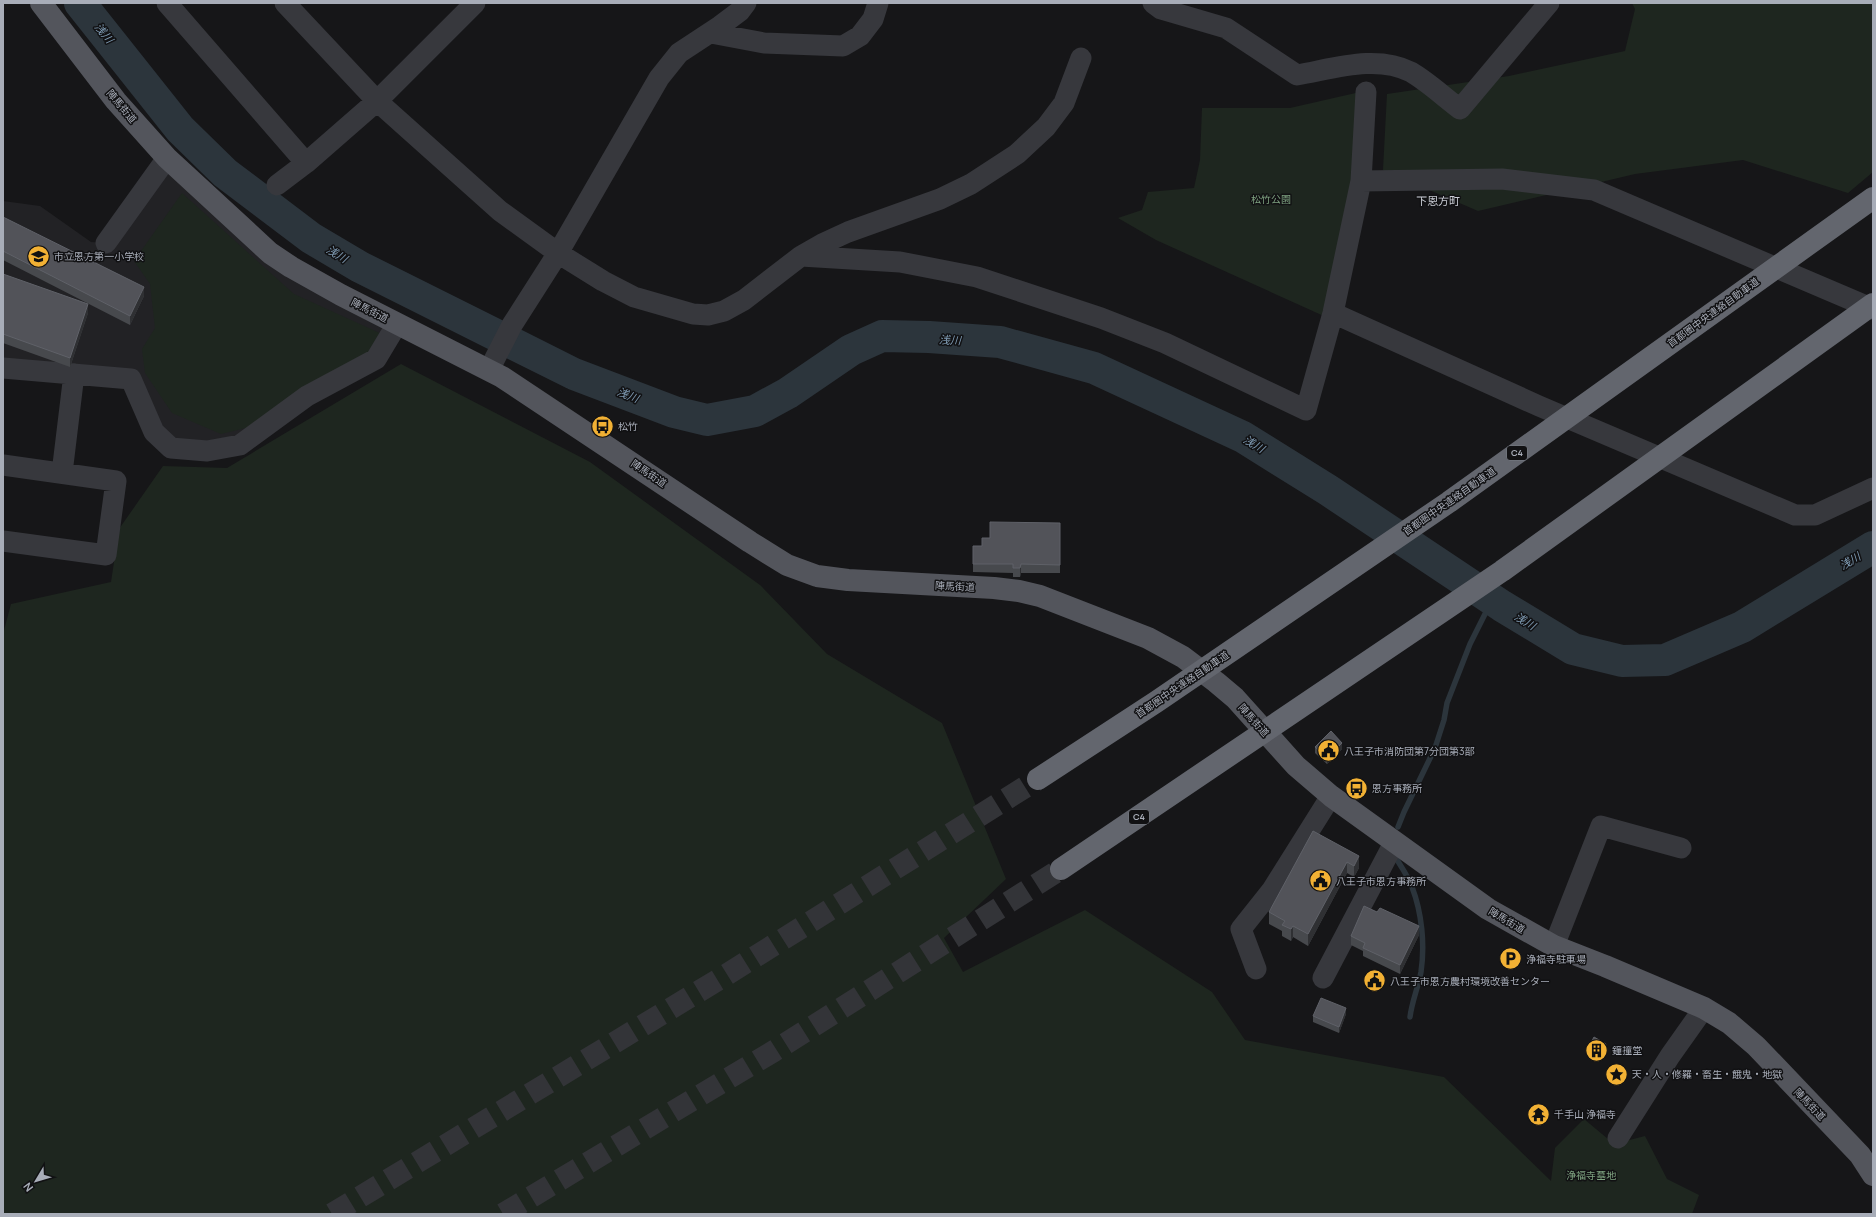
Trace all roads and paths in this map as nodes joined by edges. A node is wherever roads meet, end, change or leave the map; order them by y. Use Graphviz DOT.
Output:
graph roads {
  1 [pos="41,3"];
  2 [pos="167,3"];
  3 [pos="285,3"];
  4 [pos="475,3"];
  5 [pos="746,3"];
  6 [pos="878,3"];
  7 [pos="1152,3"];
  8 [pos="1549,3"];
  9 [pos="711,33"];
  10 [pos="1081,58"];
  11 [pos="1366,92"];
  12 [pos="377,101"];
  13 [pos="167,158"];
  14 [pos="306,163"];
  15 [pos="1360,181"];
  16 [pos="277,185"];
  17 [pos="1873,198"];
  18 [pos="106,243"];
  19 [pos="558,253"];
  20 [pos="801,256"];
  21 [pos="1873,304"];
  22 [pos="1873,309"];
  23 [pos="1332,312"];
  24 [pos="397,324"];
  25 [pos="492,365"];
  26 [pos="3,368"];
  27 [pos="74,374"];
  28 [pos="3,465"];
  29 [pos="62,473"];
  30 [pos="1873,488"];
  31 [pos="3,541"];
  32 [pos="1038,779"];
  33 [pos="1330,796"];
  34 [pos="1394,843"];
  35 [pos="1681,848"];
  36 [pos="1061,869"];
  37 [pos="1554,946"];
  38 [pos="1256,969"];
  39 [pos="1323,978"];
  40 [pos="1704,1008"];
  41 [pos="1618,1138"];
  42 [pos="1873,1175"];
  1 -- 13 [label="main road, 陣馬街道"];
  2 -- 14 [label="street"];
  3 -- 12 [label="street"];
  4 -- 12 [label="street"];
  5 -- 9 [label="street"];
  6 -- 9 [label="street"];
  7 -- 8 [label="street"];
  9 -- 19 [label="street"];
  10 -- 20 [label="street"];
  11 -- 15 [label="street"];
  12 -- 14 [label="street"];
  12 -- 19 [label="street"];
  13 -- 18 [label="street"];
  13 -- 24 [label="main road, 陣馬街道"];
  14 -- 16 [label="street"];
  15 -- 22 [label="street"];
  15 -- 23 [label="street"];
  17 -- 32 [label="highway, 首都圏中央連絡自動車道 / C4"];
  19 -- 20 [label="street"];
  19 -- 25 [label="street"];
  20 -- 23 [label="street"];
  21 -- 36 [label="highway, C4"];
  23 -- 30 [label="street"];
  24 -- 25 [label="main road, 陣馬街道"];
  24 -- 27 [label="street"];
  25 -- 33 [label="main road, 陣馬街道"];
  26 -- 27 [label="street"];
  27 -- 29 [label="street"];
  28 -- 29 [label="street"];
  29 -- 31 [label="street"];
  33 -- 34 [label="main road, 陣馬街道"];
  33 -- 38 [label="street"];
  34 -- 37 [label="main road, 陣馬街道"];
  34 -- 39 [label="street"];
  35 -- 37 [label="street"];
  37 -- 40 [label="main road, 陣馬街道"];
  40 -- 41 [label="street"];
  40 -- 42 [label="main road, 陣馬街道"];
}
